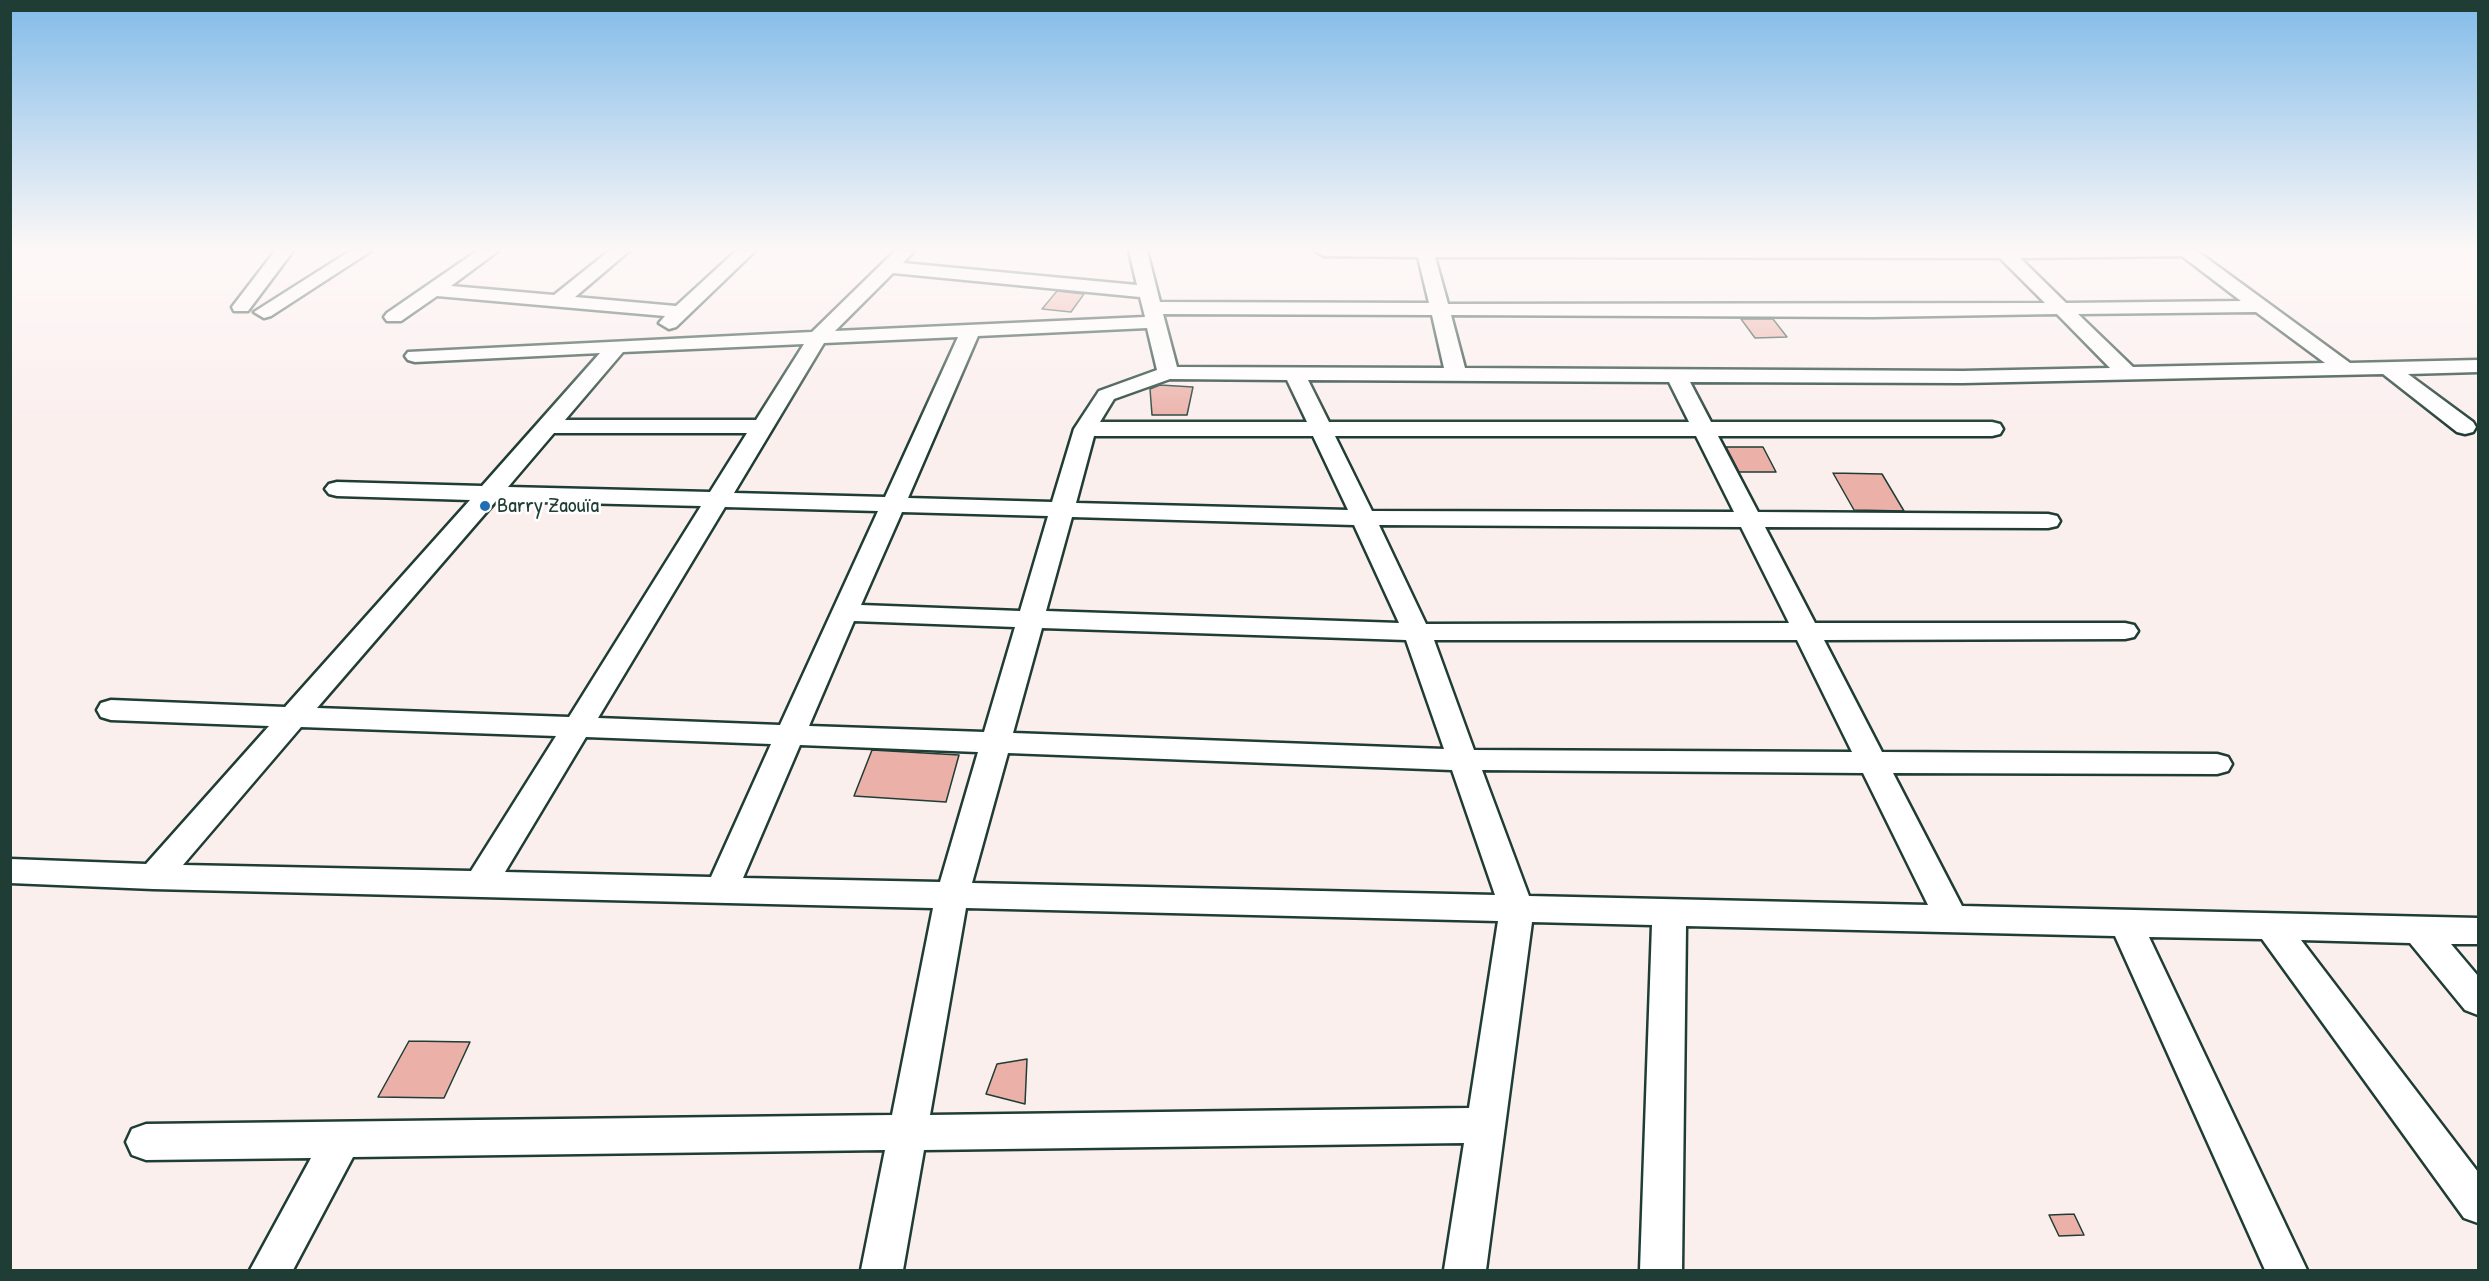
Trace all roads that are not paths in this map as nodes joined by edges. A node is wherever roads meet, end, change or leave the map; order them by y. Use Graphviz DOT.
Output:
graph roads {
  1 [pos="403,311"];
  2 [pos="666,311"];
  3 [pos="846,311"];
  4 [pos="1122,311"];
  5 [pos="1153,311"];
  6 [pos="1440,311"];
  7 [pos="1825,311"];
  8 [pos="1887,311"];
  9 [pos="2064,311"];
  10 [pos="2267,311"];
  11 [pos="680,312"];
  12 [pos="394,317"];
  13 [pos="971,330"];
  14 [pos="818,338"];
  15 [pos="643,346"];
  16 [pos="617,347"];
  17 [pos="415,356"];
  18 [pos="2478,366"];
  19 [pos="2455,367"];
  20 [pos="2388,368"];
  21 [pos="2346,369"];
  22 [pos="1168,373"];
  23 [pos="2127,373"];
  24 [pos="1295,374"];
  25 [pos="1456,374"];
  26 [pos="1676,375"];
  27 [pos="2478,380"];
  28 [pos="548,426"];
  29 [pos="763,427"];
  30 [pos="2465,427"];
  31 [pos="1085,429"];
  32 [pos="1321,429"];
  33 [pos="1703,429"];
  34 [pos="1992,429"];
  35 [pos="337,489"];
  36 [pos="489,493"];
  37 [pos="718,500"];
  38 [pos="894,504"];
  39 [pos="1063,509"];
  40 [pos="1363,518"];
  41 [pos="1749,520"];
  42 [pos="2048,522"];
  43 [pos="845,613"];
  44 [pos="1031,619"];
  45 [pos="1806,631"];
  46 [pos="2125,631"];
  47 [pos="1417,632"];
  48 [pos="111,710"];
  49 [pos="293,717"];
  50 [pos="577,728"];
  51 [pos="790,735"];
  52 [pos="996,743"];
  53 [pos="1463,760"];
  54 [pos="1872,762"];
  55 [pos="2217,764"];
  56 [pos="10,871"];
  57 [pos="153,877"];
  58 [pos="480,885"];
  59 [pos="721,890"];
  60 [pos="952,896"];
  61 [pos="1517,909"];
  62 [pos="1669,912"];
  63 [pos="1952,919"];
  64 [pos="2126,923"];
  65 [pos="2271,926"];
  66 [pos="2419,930"];
  67 [pos="2478,931"];
  68 [pos="2478,999"];
  69 [pos="1486,1125"];
  70 [pos="908,1132"];
  71 [pos="342,1139"];
  72 [pos="146,1142"];
  73 [pos="2478,1204"];
  74 [pos="271,1270"];
  75 [pos="882,1270"];
  76 [pos="1465,1270"];
  77 [pos="1661,1270"];
  78 [pos="2286,1270"];
  1 -- 12 [label="street"];
  2 -- 11 [label="street"];
  3 -- 14 [label="street"];
  4 -- 13 [label="street"];
  5 -- 22 [label="street"];
  6 -- 25 [label="street"];
  7 -- 8 [label="street"];
  9 -- 23 [label="street"];
  10 -- 21 [label="street"];
  11 -- 15 [label="street"];
  13 -- 14 [label="street"];
  13 -- 38 [label="street"];
  14 -- 15 [label="street"];
  14 -- 29 [label="street"];
  15 -- 16 [label="street"];
  16 -- 17 [label="street"];
  16 -- 28 [label="street"];
  18 -- 19 [label="street"];
  19 -- 20 [label="street"];
  19 -- 27 [label="street"];
  20 -- 21 [label="street"];
  20 -- 30 [label="street"];
  21 -- 23 [label="street"];
  22 -- 24 [label="street"];
  22 -- 31 [label="street"];
  23 -- 26 [label="street"];
  24 -- 25 [label="street"];
  24 -- 32 [label="street"];
  25 -- 26 [label="street"];
  26 -- 33 [label="street"];
  28 -- 29 [label="street"];
  28 -- 36 [label="street"];
  29 -- 37 [label="street"];
  31 -- 32 [label="street"];
  31 -- 39 [label="street"];
  32 -- 33 [label="street"];
  32 -- 40 [label="street"];
  33 -- 34 [label="street"];
  33 -- 41 [label="street"];
  35 -- 36 [label="street"];
  36 -- 37 [label="street"];
  36 -- 49 [label="street"];
  37 -- 38 [label="street"];
  37 -- 50 [label="street"];
  38 -- 39 [label="street"];
  38 -- 43 [label="street"];
  39 -- 40 [label="street"];
  39 -- 44 [label="street"];
  40 -- 41 [label="street"];
  40 -- 47 [label="street"];
  41 -- 42 [label="street"];
  41 -- 45 [label="street"];
  43 -- 44 [label="street"];
  43 -- 51 [label="street"];
  44 -- 47 [label="street"];
  44 -- 52 [label="street"];
  45 -- 46 [label="street"];
  45 -- 47 [label="street"];
  45 -- 54 [label="street"];
  47 -- 53 [label="street"];
  48 -- 49 [label="street"];
  49 -- 50 [label="street"];
  49 -- 57 [label="street"];
  50 -- 51 [label="street"];
  50 -- 58 [label="street"];
  51 -- 52 [label="street"];
  51 -- 59 [label="street"];
  52 -- 53 [label="street"];
  52 -- 60 [label="street"];
  53 -- 54 [label="street"];
  53 -- 61 [label="street"];
  54 -- 55 [label="street"];
  54 -- 63 [label="street"];
  56 -- 57 [label="street"];
  57 -- 58 [label="street"];
  58 -- 59 [label="street"];
  59 -- 60 [label="street"];
  60 -- 61 [label="street"];
  60 -- 70 [label="street"];
  61 -- 62 [label="street"];
  61 -- 69 [label="street"];
  62 -- 63 [label="street"];
  62 -- 77 [label="street"];
  63 -- 64 [label="street"];
  64 -- 65 [label="street"];
  64 -- 78 [label="street"];
  65 -- 66 [label="street"];
  65 -- 73 [label="street"];
  66 -- 67 [label="street"];
  66 -- 68 [label="street"];
  69 -- 70 [label="street"];
  69 -- 76 [label="street"];
  70 -- 71 [label="street"];
  70 -- 75 [label="street"];
  71 -- 72 [label="street"];
  71 -- 74 [label="street"];
}
